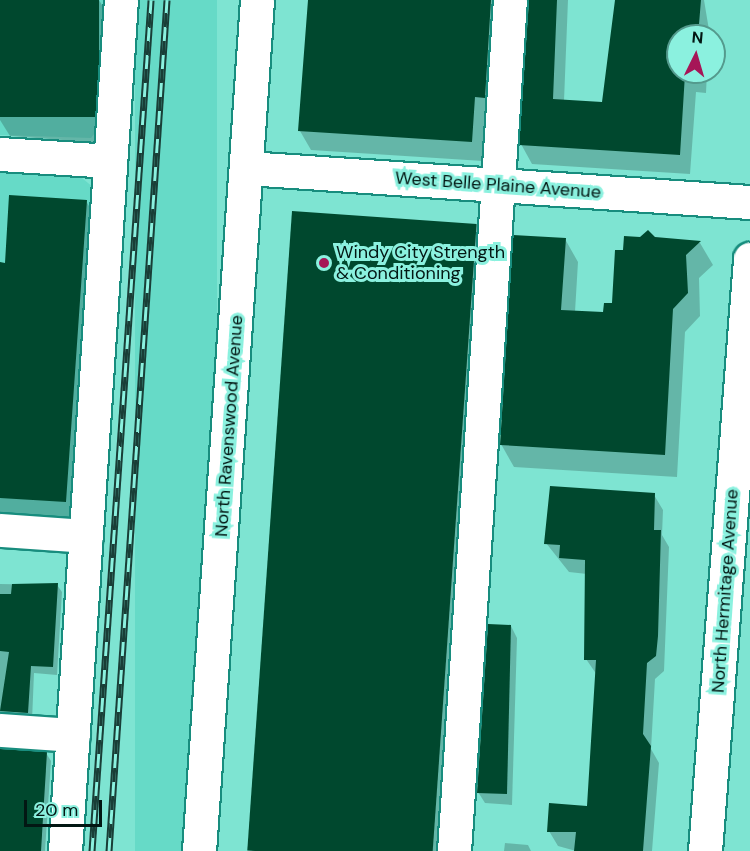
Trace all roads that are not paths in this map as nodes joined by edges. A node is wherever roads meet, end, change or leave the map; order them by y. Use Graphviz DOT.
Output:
graph roads {
  1 [pos="121,0"];
  2 [pos="257,0"];
  3 [pos="510,0"];
  4 [pos="0,154"];
  5 [pos="110,162"];
  6 [pos="247,168"];
  7 [pos="498,185"];
  8 [pos="750,202"];
  9 [pos="750,259"];
  10 [pos="0,530"];
  11 [pos="86,536"];
  12 [pos="0,730"];
  13 [pos="73,735"];
  14 [pos="65,851"];
  15 [pos="199,851"];
  16 [pos="454,851"];
  17 [pos="705,851"];
  1 -- 5 [label="street"];
  2 -- 6 [label="street, North Ravenswood Avenue"];
  3 -- 7 [label="street"];
  4 -- 5 [label="street"];
  5 -- 11 [label="street"];
  6 -- 7 [label="street, West Belle Plaine Avenue"];
  6 -- 15 [label="street, North Ravenswood Avenue"];
  7 -- 8 [label="street, West Belle Plaine Avenue"];
  7 -- 16 [label="street"];
  9 -- 17 [label="street, North Hermitage Avenue"];
  10 -- 11 [label="street"];
  11 -- 13 [label="street"];
  12 -- 13 [label="street"];
  13 -- 14 [label="street"];
}
